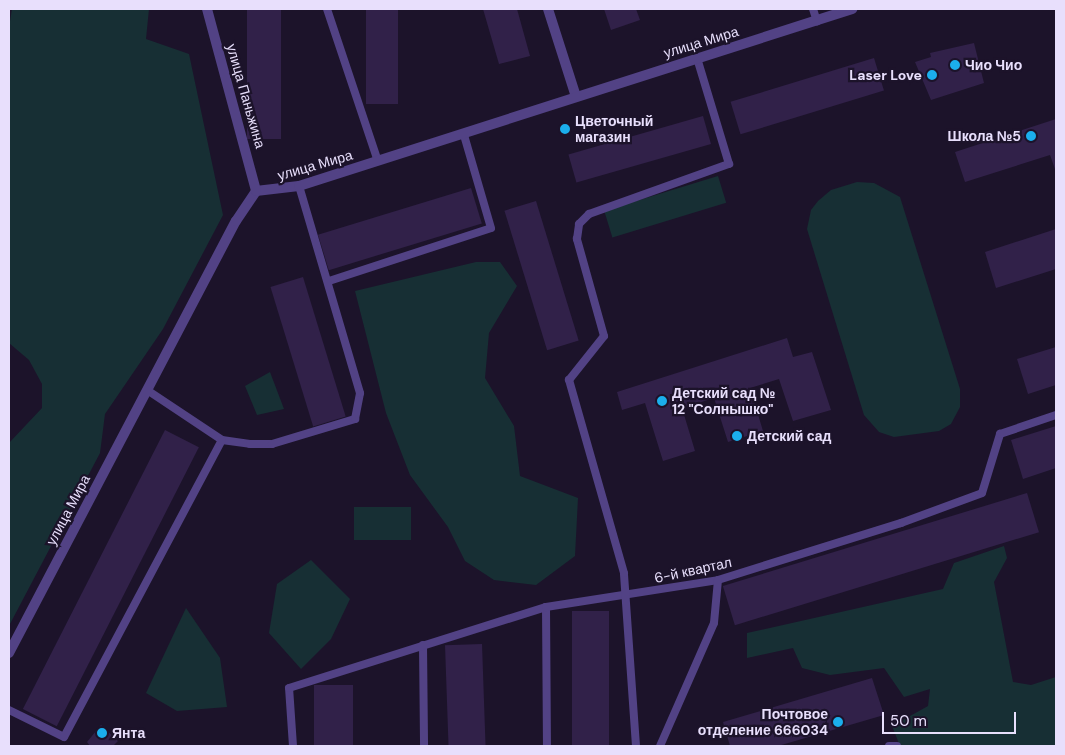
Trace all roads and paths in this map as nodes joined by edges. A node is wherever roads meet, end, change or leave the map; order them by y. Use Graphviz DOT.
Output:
graph roads {
  1 [pos="207,9"];
  2 [pos="327,9"];
  3 [pos="548,9"];
  4 [pos="813,9"];
  5 [pos="852,9"];
  6 [pos="817,20"];
  7 [pos="697,58"];
  8 [pos="576,97"];
  9 [pos="464,135"];
  10 [pos="378,161"];
  11 [pos="299,186"];
  12 [pos="256,191"];
  13 [pos="329,281"];
  14 [pos="147,390"];
  15 [pos="1056,415"];
  16 [pos="222,440"];
  17 [pos="718,580"];
  18 [pos="626,597"];
  19 [pos="546,607"];
  20 [pos="423,645"];
  21 [pos="9,654"];
  22 [pos="9,710"];
  23 [pos="64,738"];
  24 [pos="67,746"];
  25 [pos="293,746"];
  26 [pos="424,746"];
  27 [pos="547,746"];
  28 [pos="636,746"];
  29 [pos="660,746"];
  30 [pos="889,746"];
  31 [pos="897,746"];
  1 -- 12 [label="street, улица Паньжина"];
  2 -- 10 [label="lane"];
  3 -- 8 [label="street"];
  4 -- 6 [label="lane"];
  5 -- 6 [label="street, улица Мира"];
  6 -- 7 [label="street, улица Мира"];
  7 -- 8 [label="street, улица Мира"];
  7 -- 18 [label="lane"];
  8 -- 9 [label="street, улица Мира"];
  9 -- 10 [label="street, улица Мира"];
  9 -- 13 [label="lane"];
  10 -- 11 [label="street, улица Мира"];
  11 -- 12 [label="street, улица Мира"];
  11 -- 13 [label="lane"];
  12 -- 14 [label="street, улица Мира"];
  13 -- 16 [label="lane"];
  14 -- 16 [label="lane"];
  14 -- 21 [label="street, улица Мира"];
  15 -- 17 [label="lane, 6-й квартал"];
  16 -- 23 [label="lane"];
  17 -- 18 [label="lane, 6-й квартал"];
  17 -- 29 [label="lane"];
  18 -- 19 [label="lane, 6-й квартал"];
  18 -- 28 [label="lane"];
  19 -- 20 [label="lane, 6-й квартал"];
  19 -- 27 [label="lane"];
  20 -- 25 [label="lane, 6-й квартал"];
  20 -- 26 [label="lane"];
  22 -- 23 [label="lane"];
  23 -- 24 [label="lane"];
  30 -- 31 [label="lane"];
}
